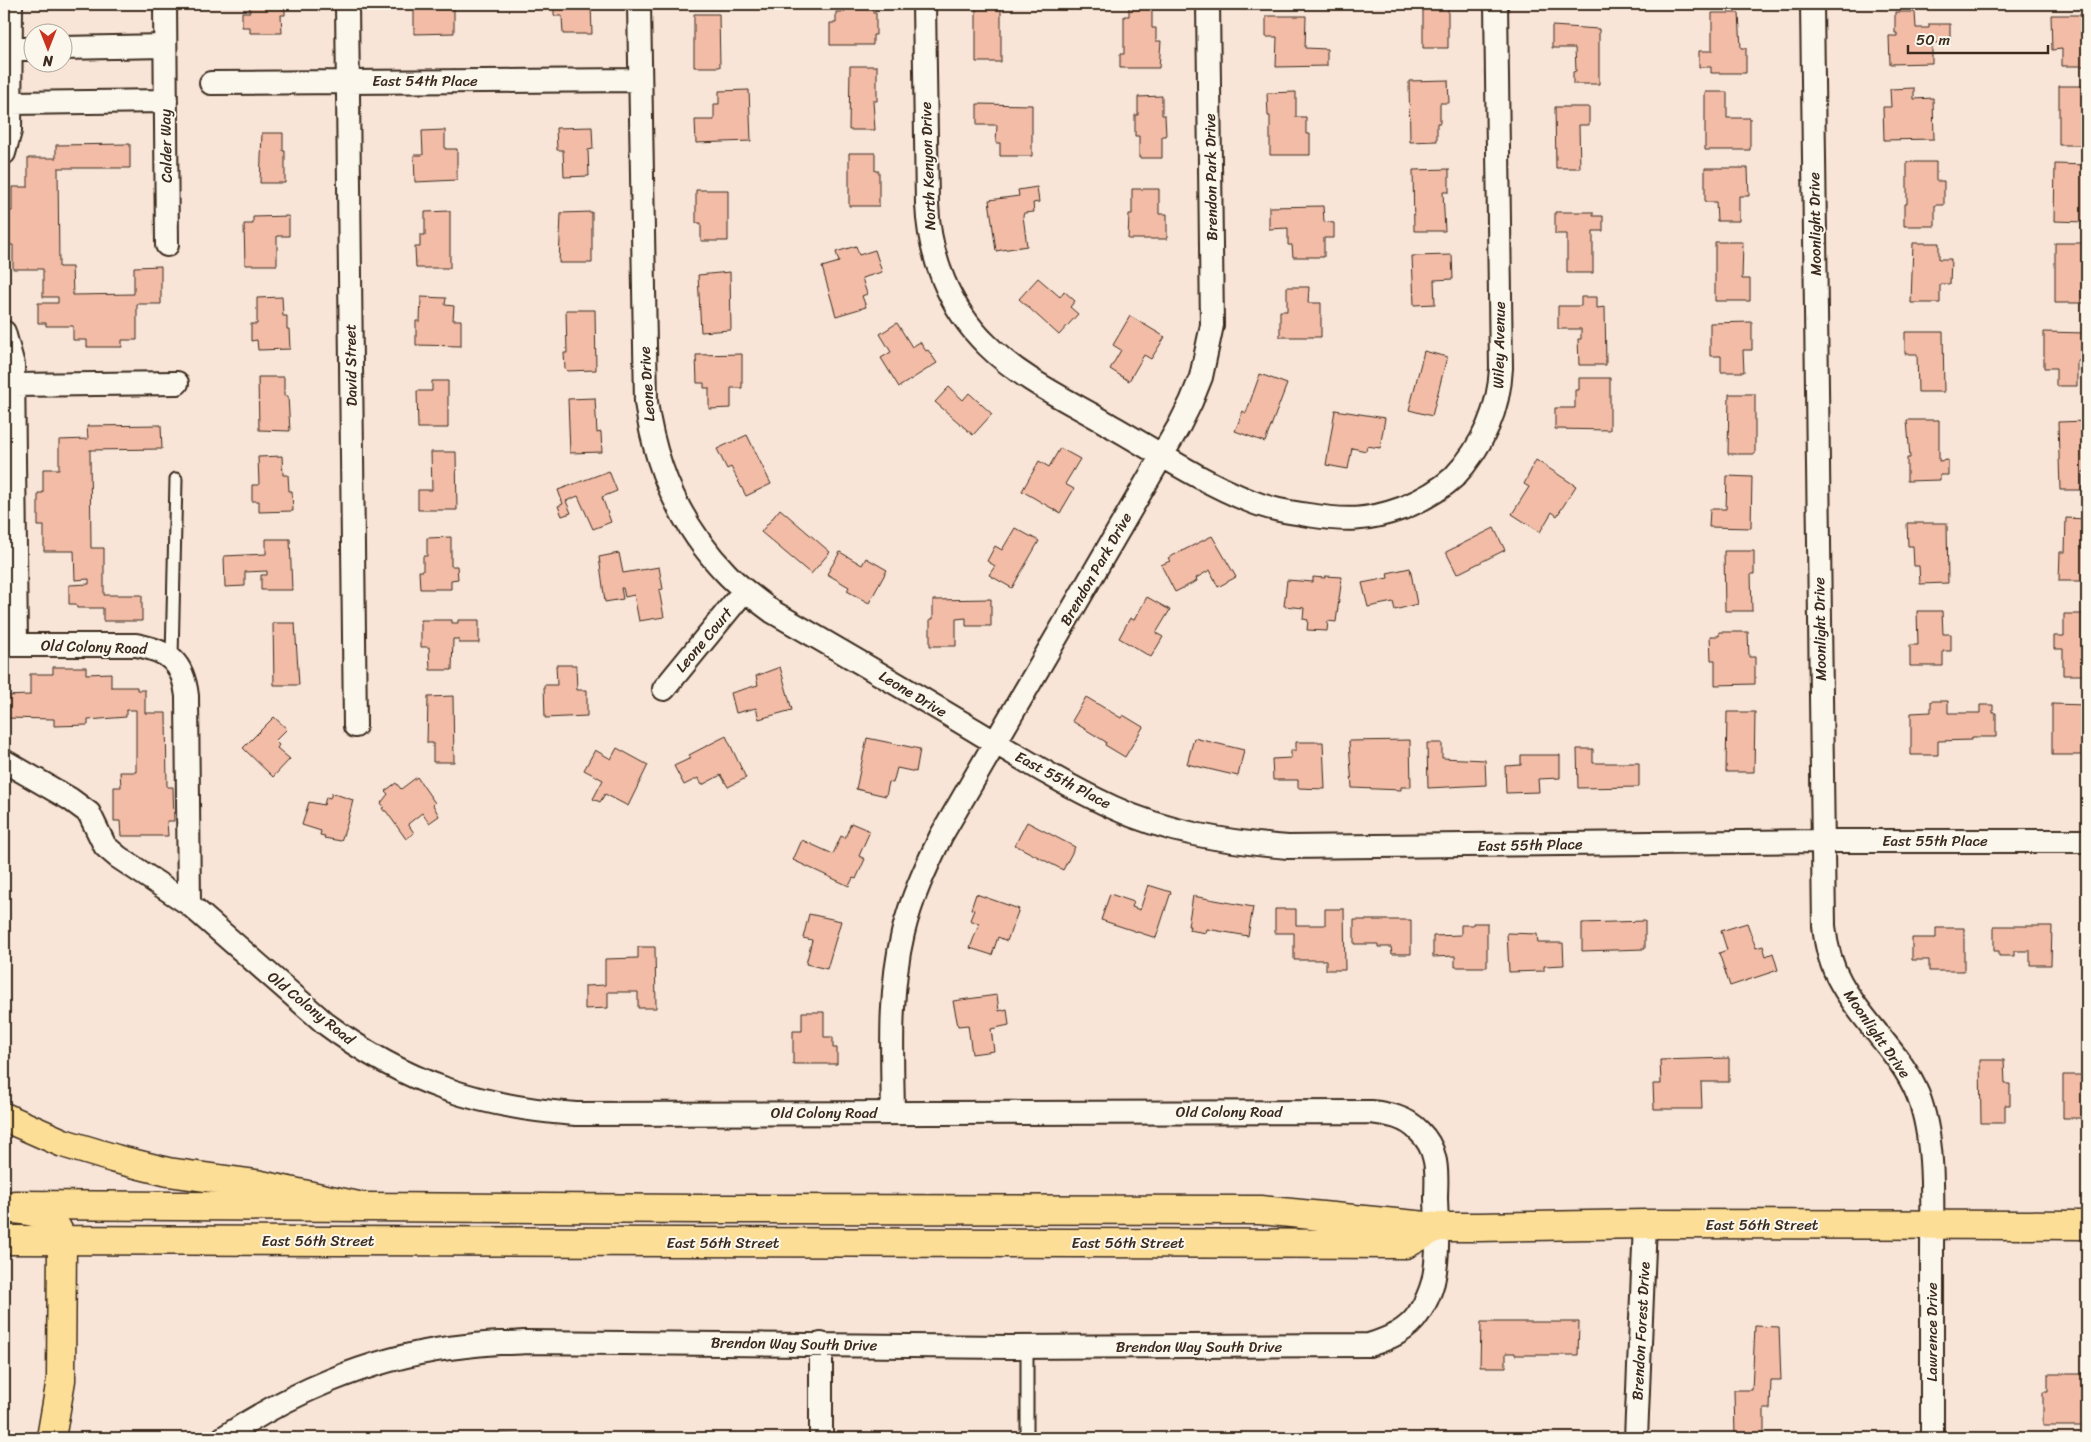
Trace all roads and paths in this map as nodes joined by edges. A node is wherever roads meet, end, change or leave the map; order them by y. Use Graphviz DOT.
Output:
graph roads {
  1 [pos="11,4"];
  2 [pos="165,4"];
  3 [pos="347,4"];
  4 [pos="639,4"];
  5 [pos="924,4"];
  6 [pos="1208,4"];
  7 [pos="1496,4"];
  8 [pos="1812,4"];
  9 [pos="165,46"];
  10 [pos="72,48"];
  11 [pos="22,49"];
  12 [pos="640,80"];
  13 [pos="348,82"];
  14 [pos="210,83"];
  15 [pos="166,101"];
  16 [pos="11,103"];
  17 [pos="4,153"];
  18 [pos="167,245"];
  19 [pos="5,340"];
  20 [pos="177,383"];
  21 [pos="14,385"];
  22 [pos="1162,455"];
  23 [pos="176,479"];
  24 [pos="744,591"];
  25 [pos="10,645"];
  26 [pos="172,658"];
  27 [pos="664,689"];
  28 [pos="355,726"];
  29 [pos="995,742"];
  30 [pos="4,761"];
  31 [pos="2087,841"];
  32 [pos="1823,842"];
  33 [pos="189,904"];
  34 [pos="893,1113"];
  35 [pos="4,1117"];
  36 [pos="4,1206"];
  37 [pos="358,1206"];
  38 [pos="1645,1224"];
  39 [pos="2087,1225"];
  40 [pos="1932,1226"];
  41 [pos="1437,1227"];
  42 [pos="4,1240"];
  43 [pos="62,1240"];
  44 [pos="1384,1340"];
  45 [pos="821,1344"];
  46 [pos="1028,1347"];
  47 [pos="52,1438"];
  48 [pos="223,1438"];
  49 [pos="822,1438"];
  50 [pos="1027,1438"];
  51 [pos="1636,1438"];
  52 [pos="1932,1438"];
  1 -- 11 [label="street"];
  2 -- 9 [label="street, Calder Way"];
  3 -- 13 [label="street, David Street"];
  4 -- 12 [label="street, Leone Drive"];
  5 -- 22 [label="street, North Kenyon Drive"];
  6 -- 22 [label="street, Brendon Park Drive"];
  7 -- 22 [label="street, Wiley Avenue"];
  8 -- 32 [label="street, Moonlight Drive"];
  9 -- 10 [label="street"];
  9 -- 15 [label="street, Calder Way"];
  11 -- 16 [label="street"];
  12 -- 13 [label="street, East 54th Place"];
  12 -- 24 [label="street, Leone Drive"];
  13 -- 14 [label="street, East 54th Place"];
  13 -- 28 [label="street, David Street"];
  15 -- 16 [label="street"];
  15 -- 18 [label="street, Calder Way"];
  16 -- 17 [label="street"];
  19 -- 21 [label="street"];
  20 -- 21 [label="street"];
  21 -- 25 [label="street"];
  22 -- 29 [label="street, Brendon Park Drive"];
  23 -- 26 [label="lane"];
  24 -- 27 [label="street, Leone Court"];
  24 -- 29 [label="street, Leone Drive"];
  25 -- 26 [label="street, Old Colony Road"];
  26 -- 33 [label="street"];
  29 -- 32 [label="street, East 55th Place"];
  29 -- 34 [label="street, Brendon Park Drive"];
  30 -- 33 [label="street, Old Colony Road"];
  31 -- 32 [label="street, East 55th Place"];
  32 -- 40 [label="street, Moonlight Drive"];
  33 -- 34 [label="street, Old Colony Road"];
  34 -- 41 [label="street, Old Colony Road"];
  35 -- 37 [label="main road"];
  36 -- 37 [label="main road, East 56th Street"];
  36 -- 43 [label="main road"];
  37 -- 41 [label="main road, East 56th Street"];
  38 -- 40 [label="main road, East 56th Street"];
  38 -- 41 [label="main road, East 56th Street"];
  38 -- 51 [label="street, Brendon Forest Drive"];
  39 -- 40 [label="main road, East 56th Street"];
  40 -- 52 [label="street, Lawrence Drive"];
  41 -- 43 [label="main road, East 56th Street"];
  41 -- 44 [label="street, Old Colony Road"];
  42 -- 43 [label="main road, East 56th Street"];
  43 -- 47 [label="main road"];
  44 -- 46 [label="street, Brendon Way South Drive"];
  45 -- 46 [label="street, Brendon Way South Drive"];
  45 -- 48 [label="street, Brendon Way South Drive"];
  45 -- 49 [label="street"];
  46 -- 50 [label="lane"];
}
